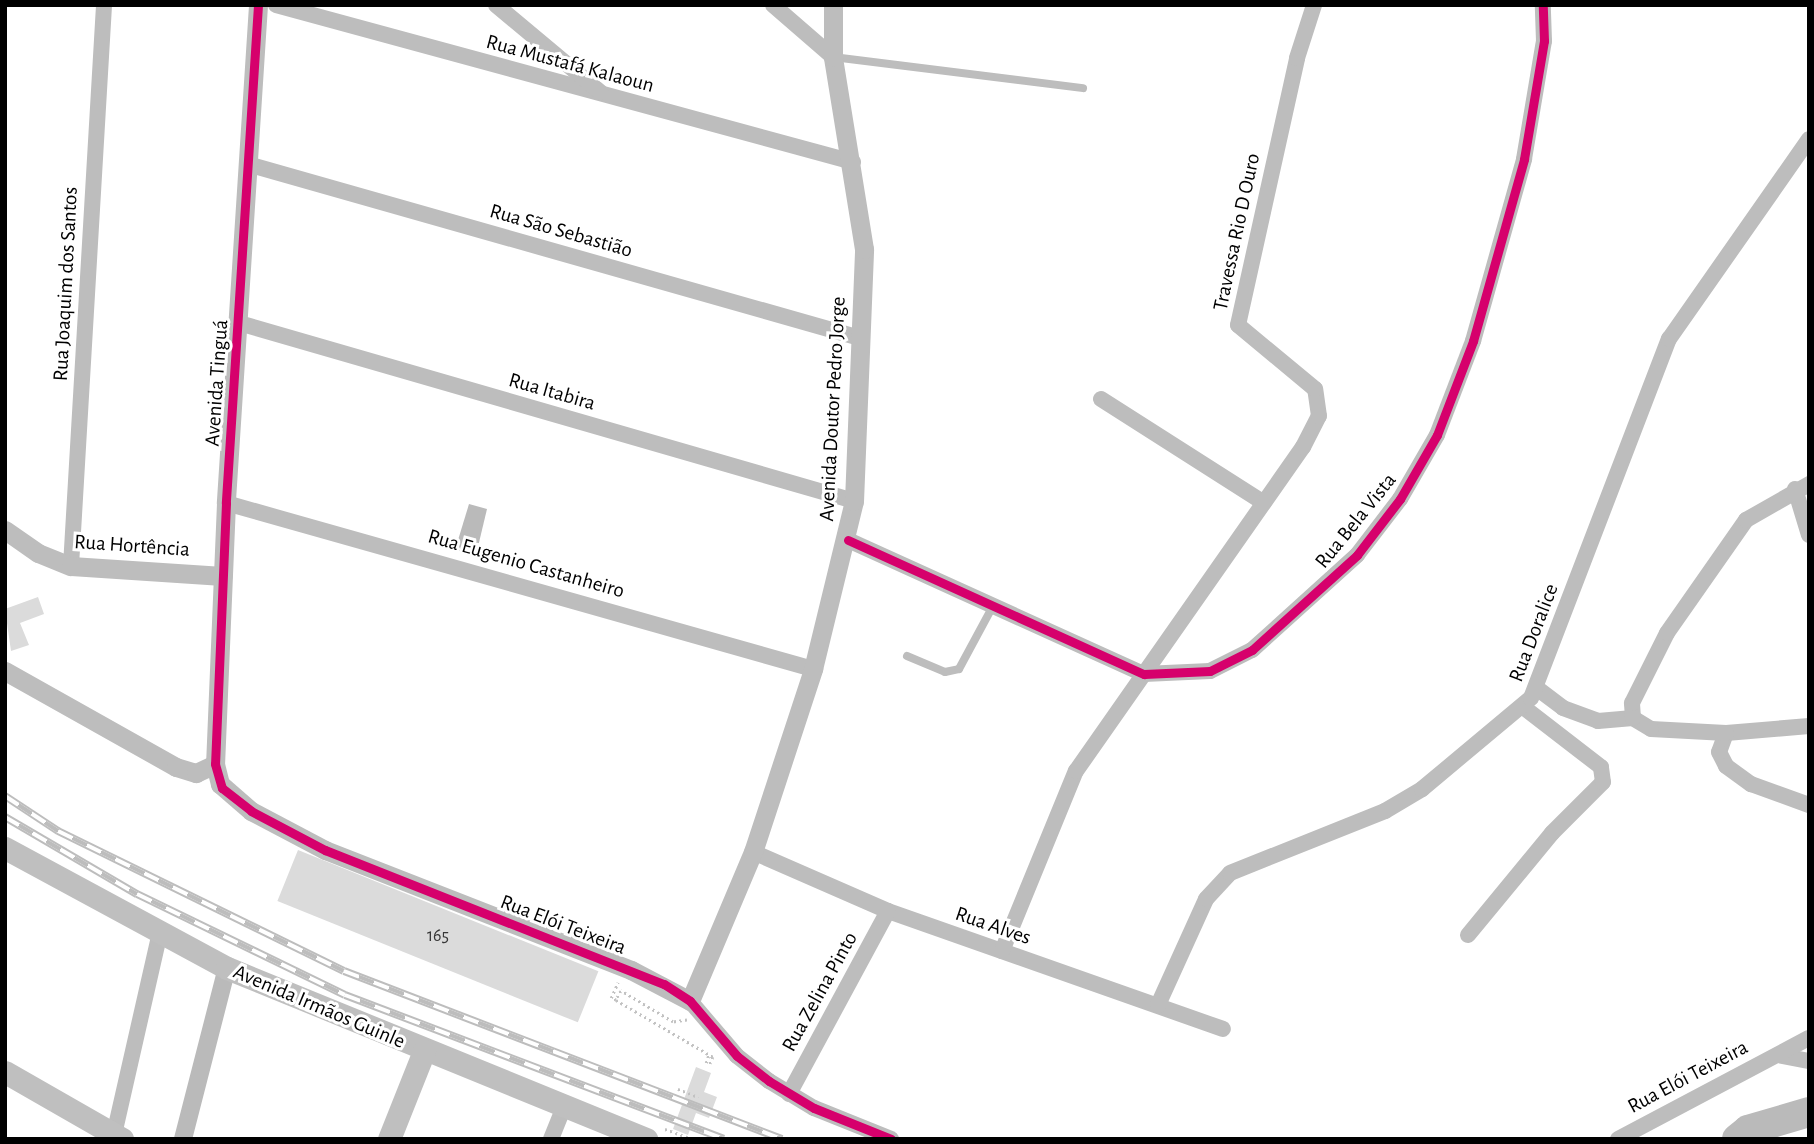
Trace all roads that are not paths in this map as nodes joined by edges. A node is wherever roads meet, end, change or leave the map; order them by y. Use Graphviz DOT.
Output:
graph roads {
  1 [pos="104,5"];
  2 [pos="258,5"];
  3 [pos="276,5"];
  4 [pos="496,5"];
  5 [pos="773,5"];
  6 [pos="833,5"];
  7 [pos="1314,5"];
  8 [pos="1543,5"];
  9 [pos="833,57"];
  10 [pos="1083,88"];
  11 [pos="605,96"];
  12 [pos="1809,139"];
  13 [pos="853,162"];
  14 [pos="251,165"];
  15 [pos="239,323"];
  16 [pos="860,338"];
  17 [pos="1101,399"];
  18 [pos="1802,487"];
  19 [pos="854,500"];
  20 [pos="226,503"];
  21 [pos="1264,503"];
  22 [pos="5,530"];
  23 [pos="1809,534"];
  24 [pos="848,540"];
  25 [pos="71,566"];
  26 [pos="223,576"];
  27 [pos="994,604"];
  28 [pos="907,656"];
  29 [pos="813,669"];
  30 [pos="5,671"];
  31 [pos="1144,674"];
  32 [pos="1538,689"];
  33 [pos="1523,707"];
  34 [pos="1633,718"];
  35 [pos="1809,726"];
  36 [pos="1726,733"];
  37 [pos="215,764"];
  38 [pos="1809,805"];
  39 [pos="5,848"];
  40 [pos="753,852"];
  41 [pos="888,911"];
  42 [pos="1468,935"];
  43 [pos="159,936"];
  44 [pos="1002,951"];
  45 [pos="690,1001"];
  46 [pos="1158,1005"];
  47 [pos="1223,1029"];
  48 [pos="1809,1038"];
  49 [pos="424,1051"];
  50 [pos="1778,1055"];
  51 [pos="1809,1061"];
  52 [pos="5,1072"];
  53 [pos="789,1094"];
  54 [pos="564,1106"];
  55 [pos="655,1134"];
  56 [pos="116,1137"];
  57 [pos="389,1139"];
  58 [pos="551,1139"];
  59 [pos="891,1139"];
  60 [pos="1618,1139"];
  1 -- 25 [label="street, Rua Joaquim dos Santos"];
  2 -- 14 [label="street, Avenida Tinguá"];
  3 -- 11 [label="street, Rua Mustafá Kalaoun"];
  4 -- 11 [label="street"];
  5 -- 9 [label="street"];
  6 -- 9 [label="street, Avenida Doutor Pedro Jorge"];
  7 -- 21 [label="street, Travessa Rio D Ouro"];
  8 -- 31 [label="street, Rua Bela Vista"];
  9 -- 10 [label="lane"];
  9 -- 13 [label="street, Avenida Doutor Pedro Jorge"];
  11 -- 13 [label="street, Rua Mustafá Kalaoun"];
  12 -- 32 [label="street, Rua Doralice"];
  13 -- 16 [label="street, Avenida Doutor Pedro Jorge"];
  14 -- 15 [label="street, Avenida Tinguá"];
  14 -- 16 [label="street, Rua São Sebastião"];
  15 -- 19 [label="street, Rua Itabira"];
  15 -- 20 [label="street, Avenida Tinguá"];
  16 -- 19 [label="street, Avenida Doutor Pedro Jorge"];
  17 -- 21 [label="street"];
  18 -- 23 [label="street"];
  18 -- 34 [label="street"];
  19 -- 24 [label="street, Avenida Doutor Pedro Jorge"];
  20 -- 26 [label="street, Avenida Tinguá"];
  20 -- 29 [label="street, Rua Eugenio Castanheiro"];
  21 -- 31 [label="street, Travessa Rio D Ouro"];
  22 -- 25 [label="street, Rua Hortência"];
  24 -- 27 [label="street, Rua Bela Vista"];
  24 -- 29 [label="street, Avenida Doutor Pedro Jorge"];
  25 -- 26 [label="street, Rua Hortência"];
  26 -- 37 [label="street, Avenida Tinguá"];
  27 -- 28 [label="lane"];
  27 -- 31 [label="street, Rua Bela Vista"];
  29 -- 40 [label="street, Avenida Doutor Pedro Jorge"];
  30 -- 37 [label="street"];
  31 -- 44 [label="street, Travessa Rio D Ouro"];
  32 -- 33 [label="street, Rua Doralice"];
  32 -- 34 [label="street"];
  33 -- 42 [label="street"];
  33 -- 46 [label="street, Rua Doralice"];
  34 -- 36 [label="street"];
  35 -- 36 [label="street"];
  36 -- 38 [label="street"];
  37 -- 45 [label="street, Rua Elói Teixeira"];
  39 -- 43 [label="main road, Avenida Irmãos Guinle"];
  40 -- 41 [label="street, Rua Alves"];
  40 -- 45 [label="street, Avenida Doutor Pedro Jorge"];
  41 -- 44 [label="street, Rua Alves"];
  41 -- 53 [label="street, Rua Zelina Pinto"];
  43 -- 49 [label="main road, Avenida Irmãos Guinle"];
  43 -- 56 [label="street"];
  44 -- 46 [label="street, Rua Alves"];
  45 -- 53 [label="street, Rua Elói Teixeira"];
  46 -- 47 [label="street, Rua Alves"];
  48 -- 50 [label="street, Rua Elói Teixeira"];
  49 -- 54 [label="main road, Avenida Irmãos Guinle"];
  49 -- 57 [label="main road"];
  50 -- 51 [label="street"];
  50 -- 60 [label="street, Rua Elói Teixeira"];
  52 -- 56 [label="main road"];
  53 -- 59 [label="street, Rua Elói Teixeira"];
  54 -- 55 [label="main road, Avenida Irmãos Guinle"];
  54 -- 58 [label="street"];
}
